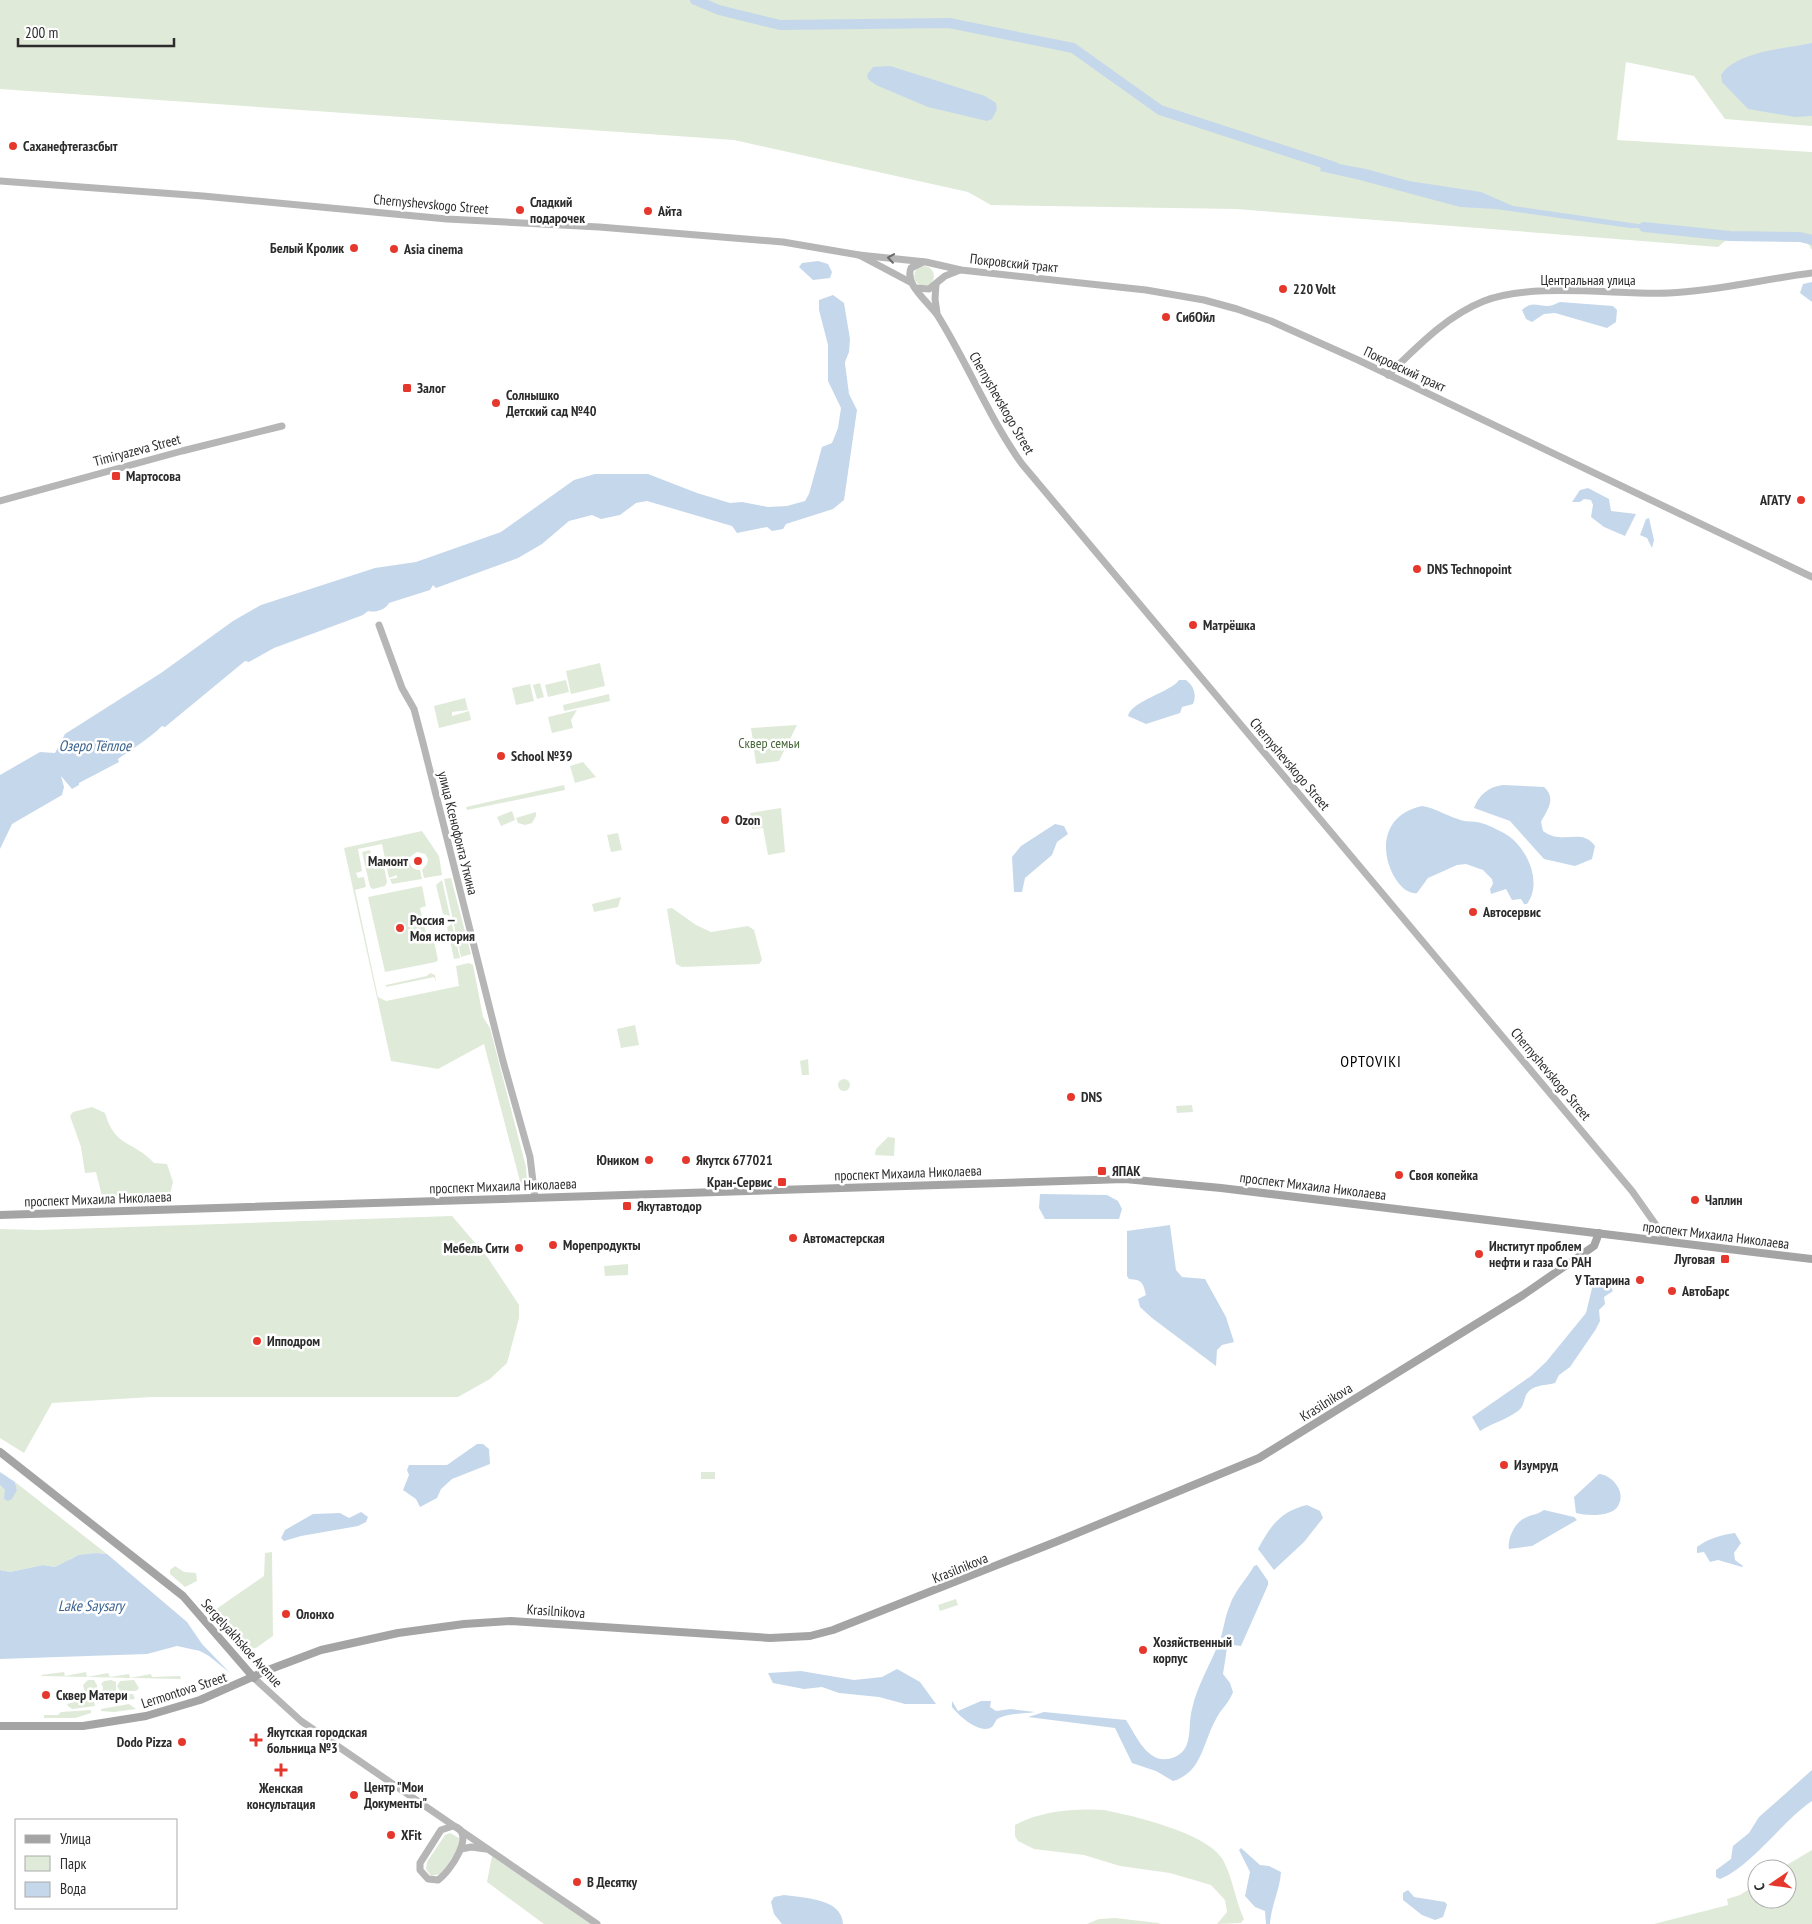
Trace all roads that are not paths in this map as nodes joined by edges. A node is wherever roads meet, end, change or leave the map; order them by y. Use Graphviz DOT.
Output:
graph roads {
  1 [pos="0,181"];
  2 [pos="859,255"];
  3 [pos="926,262"];
  4 [pos="961,270"];
  5 [pos="1812,272"];
  6 [pos="937,282"];
  7 [pos="913,285"];
  8 [pos="937,316"];
  9 [pos="1388,375"];
  10 [pos="282,426"];
  11 [pos="0,501"];
  12 [pos="1812,577"];
  13 [pos="379,625"];
  14 [pos="535,1198"];
  15 [pos="0,1215"];
  16 [pos="1599,1233"];
  17 [pos="1668,1242"];
  18 [pos="1812,1259"];
  19 [pos="0,1452"];
  20 [pos="254,1678"];
  21 [pos="0,1726"];
  22 [pos="432,1810"];
  23 [pos="457,1827"];
  24 [pos="441,1830"];
  25 [pos="461,1849"];
  26 [pos="489,1849"];
  27 [pos="598,1924"];
  1 -- 2 [label="main road, Chernyshevskogo Street"];
  3 -- 2 [label="main road, Покровский тракт, one-way"];
  2 -- 7 [label="main road"];
  3 -- 4 [label="main road, Покровский тракт"];
  3 -- 6 [label="main road"];
  3 -- 7 [label="main road"];
  4 -- 6 [label="main road"];
  4 -- 9 [label="main road, Покровский тракт"];
  5 -- 9 [label="main road, Центральная улица"];
  6 -- 7 [label="main road"];
  6 -- 8 [label="main road"];
  7 -- 8 [label="main road, Chernyshevskogo Street"];
  8 -- 17 [label="main road, Chernyshevskogo Street"];
  9 -- 12 [label="main road, Покровский тракт"];
  10 -- 11 [label="main road, Timiryazeva Street"];
  13 -- 14 [label="main road, улица Ксенофонта Уткина"];
  14 -- 15 [label="main road, проспект Михаила Николаева"];
  14 -- 16 [label="main road, проспект Михаила Николаева"];
  16 -- 17 [label="main road, проспект Михаила Николаева"];
  16 -- 20 [label="main road, Krasilnikova"];
  17 -- 18 [label="main road, проспект Михаила Николаева"];
  19 -- 20 [label="main road, Sergelyakhskoe Avenue"];
  20 -- 21 [label="main road, Lermontova Street"];
  20 -- 22 [label="main road, Sergelyakhskoe Avenue"];
  22 -- 23 [label="main road, Sergelyakhskoe Avenue"];
  22 -- 24 [label="main road"];
  23 -- 24 [label="main road"];
  23 -- 25 [label="main road"];
  23 -- 26 [label="main road, Sergelyakhskoe Avenue"];
  24 -- 25 [label="main road"];
  25 -- 26 [label="main road"];
  26 -- 27 [label="main road, Sergelyakhskoe Avenue"];
}
